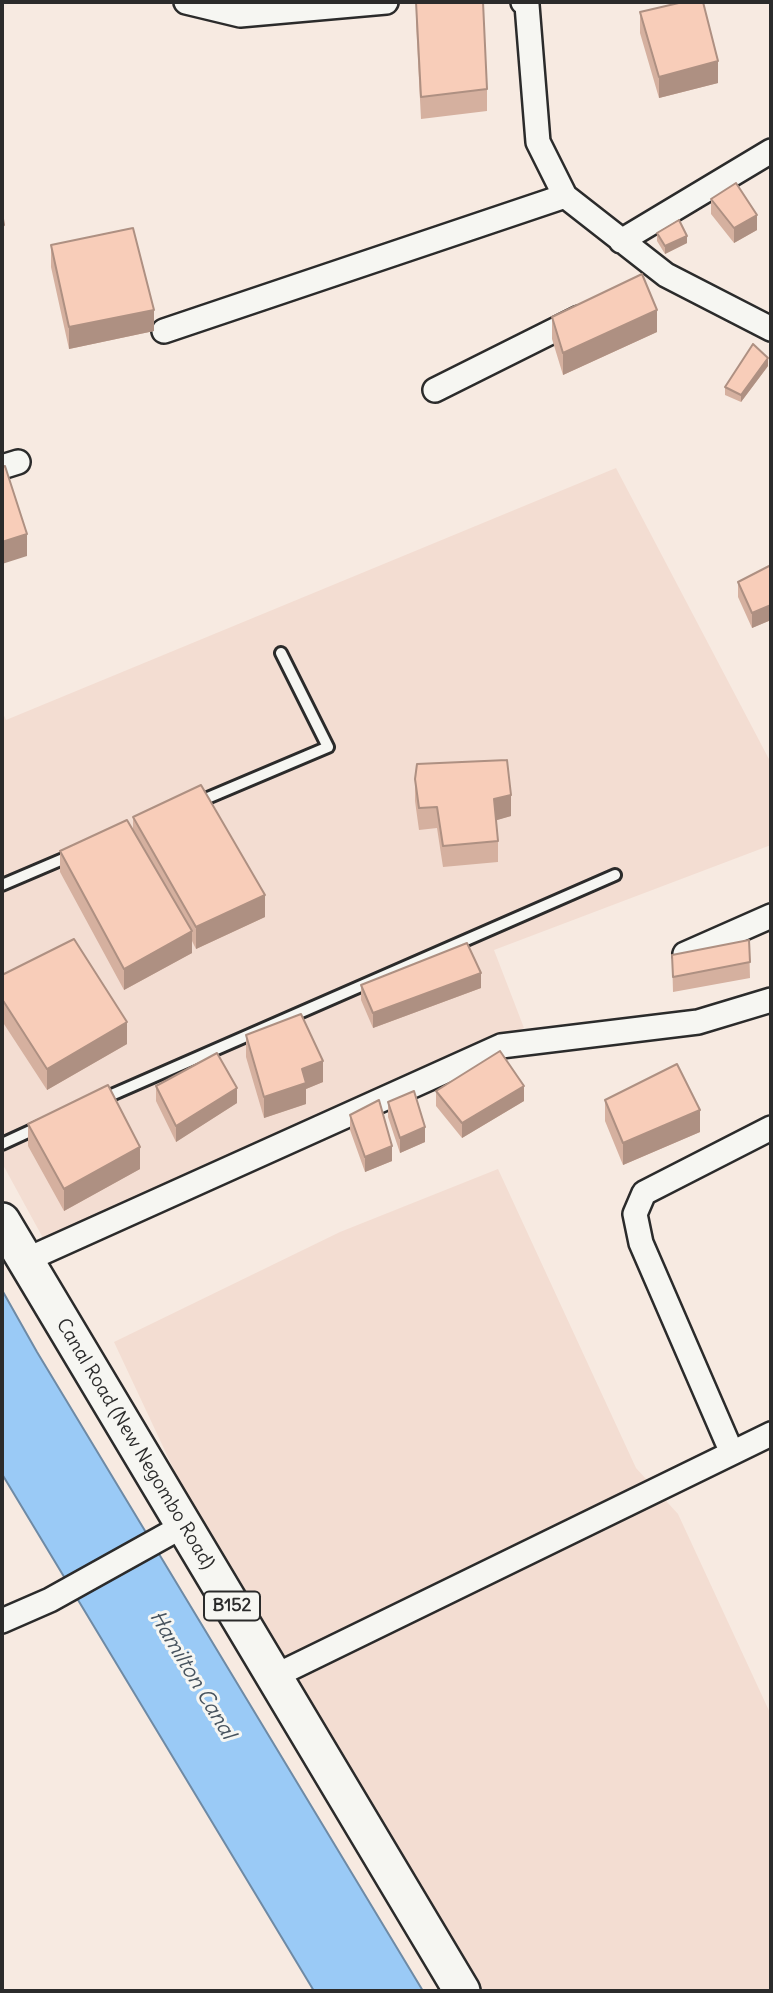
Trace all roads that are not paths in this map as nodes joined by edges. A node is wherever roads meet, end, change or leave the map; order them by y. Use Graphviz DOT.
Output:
graph roads {
  1 [pos="186,2"];
  2 [pos="386,2"];
  3 [pos="523,2"];
  4 [pos="241,8"];
  5 [pos="771,151"];
  6 [pos="565,196"];
  7 [pos="621,242"];
  8 [pos="666,275"];
  9 [pos="642,287"];
  10 [pos="593,311"];
  11 [pos="771,329"];
  12 [pos="164,331"];
  13 [pos="435,390"];
  14 [pos="281,653"];
  15 [pos="188,806"];
  16 [pos="76,854"];
  17 [pos="615,874"];
  18 [pos="2,885"];
  19 [pos="771,916"];
  20 [pos="685,954"];
  21 [pos="771,1000"];
  22 [pos="91,1104"];
  23 [pos="53,1121"];
  24 [pos="771,1129"];
  25 [pos="2,1144"];
  26 [pos="2,1221"];
  27 [pos="26,1260"];
  28 [pos="769,1442"];
  29 [pos="732,1453"];
  30 [pos="177,1530"];
  31 [pos="2,1621"];
  32 [pos="275,1676"];
  33 [pos="463,1991"];
  1 -- 4 [label="street"];
  2 -- 4 [label="street"];
  3 -- 6 [label="street"];
  5 -- 7 [label="street"];
  6 -- 7 [label="street"];
  6 -- 12 [label="street"];
  7 -- 8 [label="street"];
  8 -- 9 [label="street"];
  8 -- 11 [label="street"];
  10 -- 13 [label="street"];
  14 -- 15 [label="lane"];
  16 -- 18 [label="lane"];
  17 -- 22 [label="lane"];
  19 -- 20 [label="street"];
  21 -- 27 [label="street"];
  23 -- 25 [label="lane"];
  24 -- 29 [label="street"];
  26 -- 27 [label="main road, Canal Road (New Negombo Road) / B152"];
  27 -- 30 [label="main road, Canal Road (New Negombo Road) / B152"];
  28 -- 29 [label="street"];
  29 -- 32 [label="street"];
  30 -- 31 [label="street"];
  30 -- 32 [label="main road, Canal Road (New Negombo Road) / B152"];
  32 -- 33 [label="main road, Canal Road (New Negombo Road) / B152"];
}
